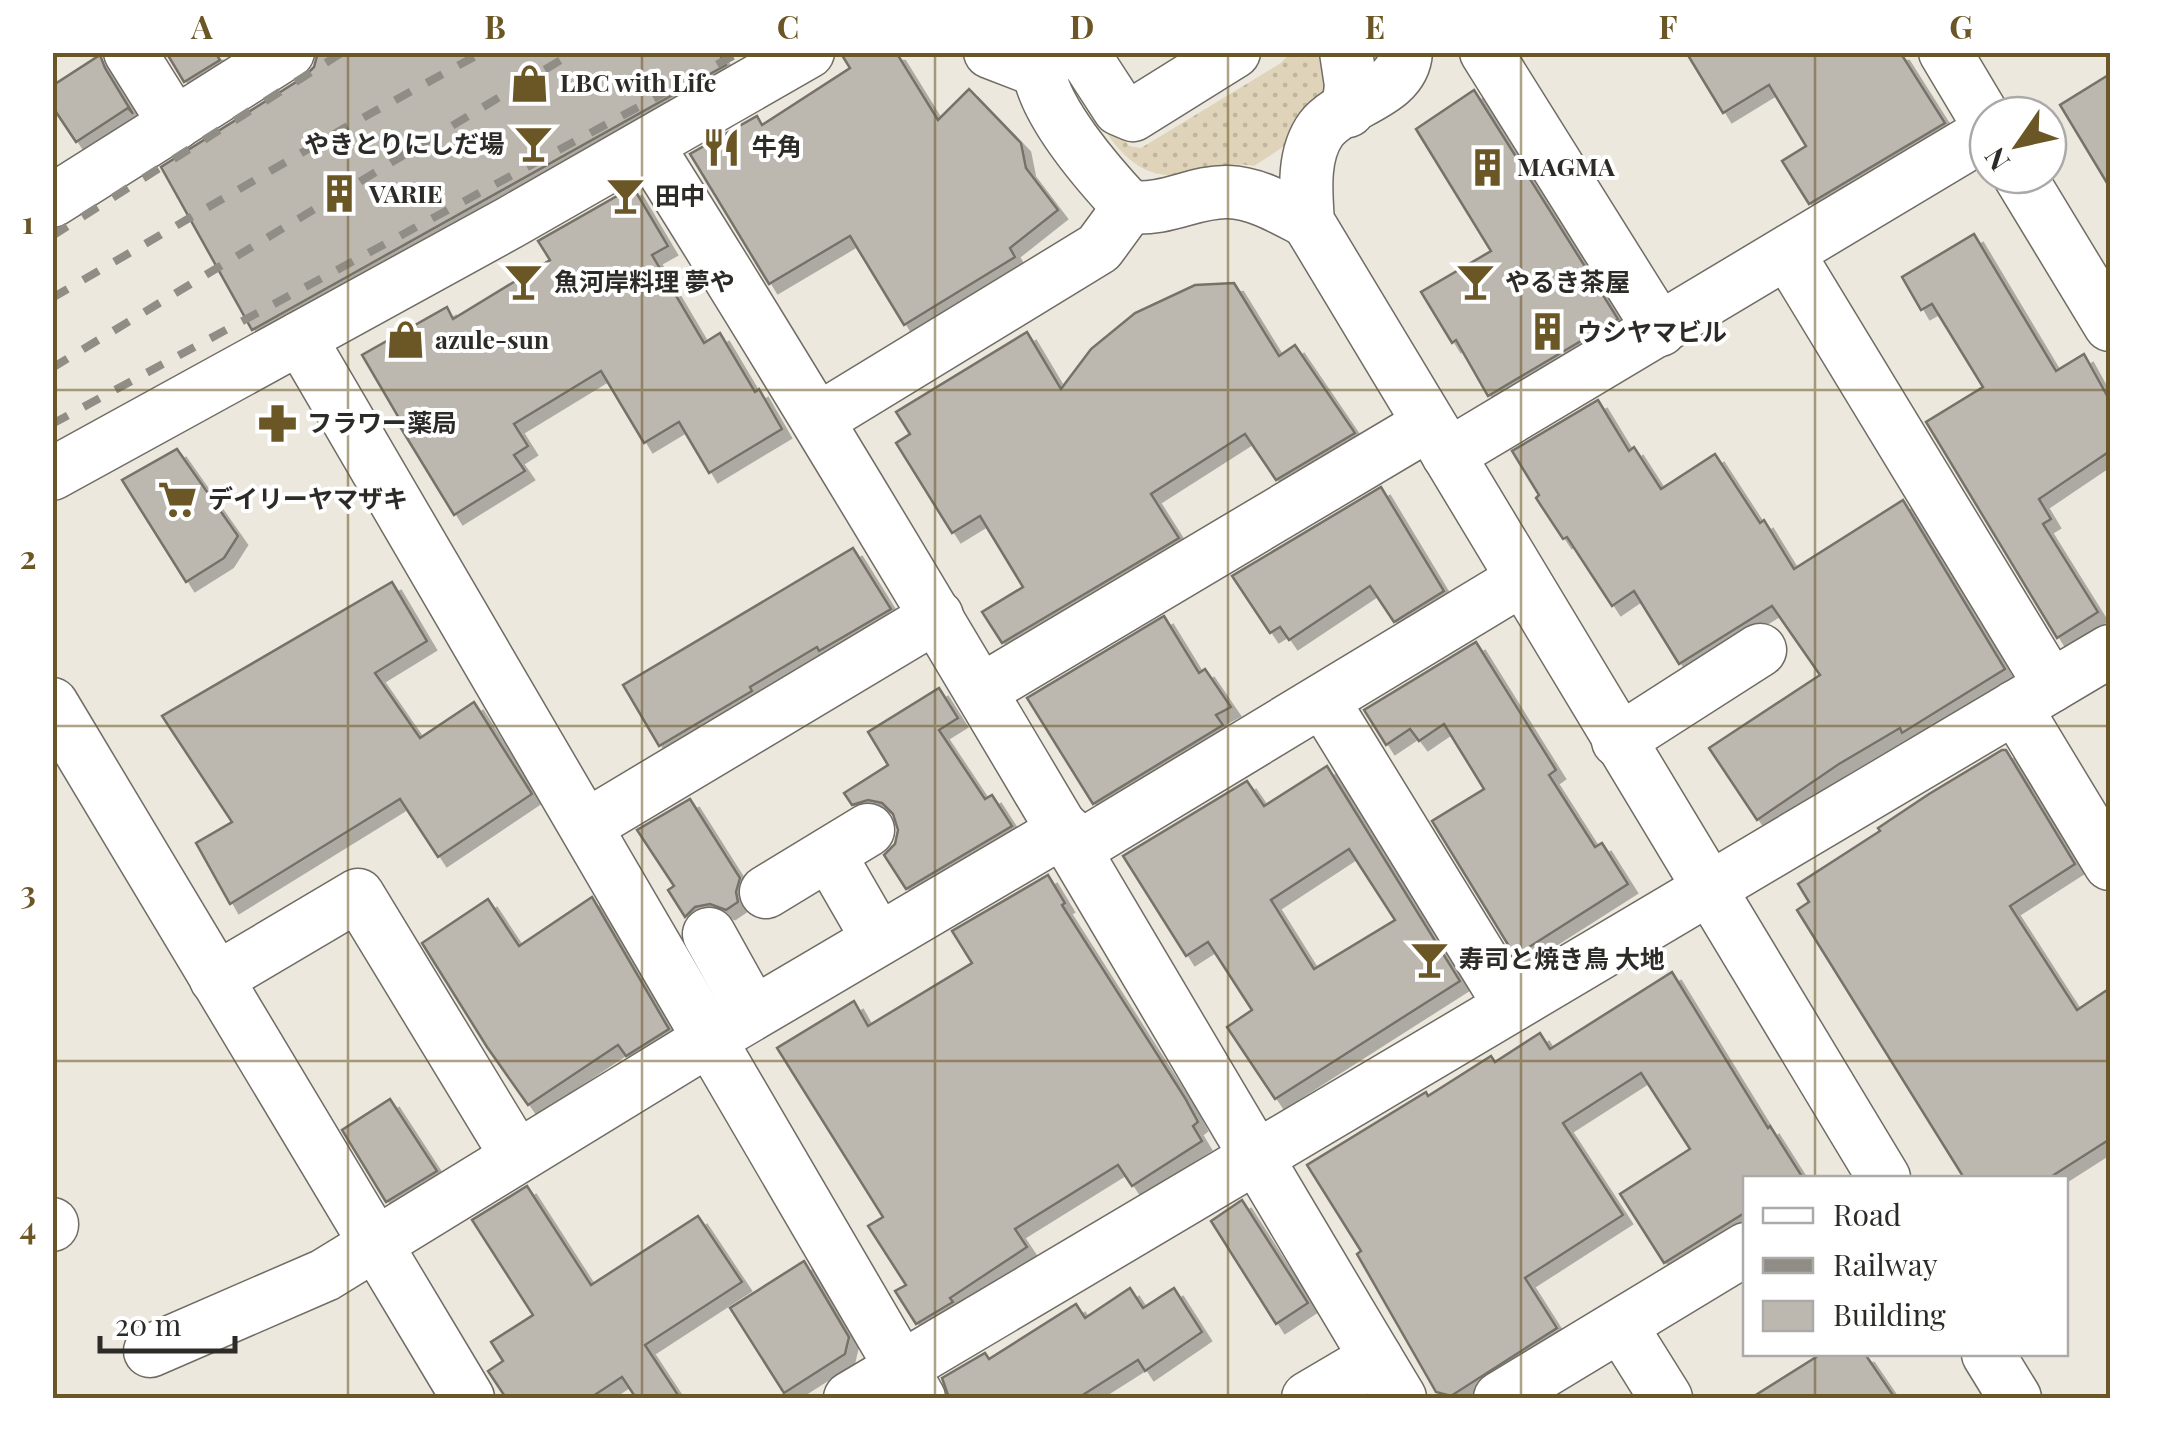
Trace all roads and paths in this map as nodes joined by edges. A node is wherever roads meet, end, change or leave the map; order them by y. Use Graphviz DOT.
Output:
graph roads {
  1 [pos="130,52"];
  2 [pos="288,52"];
  3 [pos="808,52"];
  4 [pos="990,52"];
  5 [pos="1234,52"];
  6 [pos="1346,52"];
  7 [pos="1406,52"];
  8 [pos="1486,52"];
  9 [pos="1945,52"];
  10 [pos="1061,59"];
  11 [pos="1971,95"];
  12 [pos="1335,120"];
  13 [pos="176,124"];
  14 [pos="1968,144"];
  15 [pos="647,145"];
  16 [pos="1224,192"];
  17 [pos="2031,195"];
  18 [pos="52,200"];
  19 [pos="1129,207"];
  20 [pos="1308,222"];
  21 [pos="1789,254"];
  22 [pos="2110,325"];
  23 [pos="1660,330"];
  24 [pos="300,338"];
  25 [pos="819,418"];
  26 [pos="1439,440"];
  27 [pos="52,474"];
  28 [pos="1521,580"];
  29 [pos="937,616"];
  30 [pos="1760,650"];
  31 [pos="2110,651"];
  32 [pos="982,690"];
  33 [pos="2033,697"];
  34 [pos="1322,701"];
  35 [pos="52,704"];
  36 [pos="1618,741"];
  37 [pos="586,826"];
  38 [pos="1070,839"];
  39 [pos="2110,864"];
  40 [pos="1709,889"];
  41 [pos="766,892"];
  42 [pos="709,934"];
  43 [pos="878,940"];
  44 [pos="216,978"];
  45 [pos="1510,1006"];
  46 [pos="732,1026"];
  47 [pos="516,1156"];
  48 [pos="1258,1156"];
  49 [pos="1874,1175"];
  50 [pos="374,1244"];
  51 [pos="1743,1251"];
  52 [pos="1621,1326"];
  53 [pos="150,1350"];
  54 [pos="1989,1356"];
  55 [pos="1388,1378"];
  56 [pos="910,1383"];
  57 [pos="468,1398"];
  58 [pos="850,1398"];
  59 [pos="1308,1398"];
  60 [pos="1500,1398"];
  61 [pos="1666,1398"];
  62 [pos="2015,1398"];
  1 -- 13 [label="street"];
  2 -- 13 [label="street"];
  3 -- 15 [label="street"];
  4 -- 10 [label="street"];
  5 -- 10 [label="street"];
  6 -- 12 [label="street"];
  7 -- 12 [label="street"];
  8 -- 23 [label="street"];
  9 -- 11 [label="street"];
  10 -- 19 [label="street"];
  12 -- 16 [label="street"];
  12 -- 20 [label="street"];
  13 -- 18 [label="street"];
  14 -- 21 [label="street"];
  15 -- 24 [label="street"];
  15 -- 25 [label="street"];
  16 -- 19 [label="street"];
  16 -- 20 [label="street"];
  17 -- 22 [label="street"];
  19 -- 25 [label="street"];
  20 -- 26 [label="street"];
  21 -- 23 [label="street"];
  21 -- 33 [label="street"];
  23 -- 26 [label="street"];
  24 -- 27 [label="street"];
  24 -- 37 [label="street"];
  25 -- 29 [label="street"];
  26 -- 28 [label="street"];
  26 -- 32 [label="street"];
  28 -- 34 [label="street"];
  28 -- 36 [label="street"];
  29 -- 32 [label="street"];
  29 -- 37 [label="street"];
  30 -- 36 [label="street"];
  31 -- 33 [label="street"];
  32 -- 38 [label="street"];
  33 -- 39 [label="street"];
  33 -- 40 [label="street"];
  34 -- 38 [label="street"];
  34 -- 45 [label="street"];
  35 -- 44 [label="street"];
  36 -- 40 [label="street"];
  37 -- 46 [label="street"];
  38 -- 43 [label="street"];
  38 -- 48 [label="street"];
  40 -- 45 [label="street"];
  40 -- 49 [label="street"];
  41 -- 43 [label="street"];
  42 -- 46 [label="street"];
  43 -- 46 [label="street"];
  44 -- 47 [label="street"];
  44 -- 50 [label="street"];
  45 -- 48 [label="street"];
  46 -- 47 [label="street"];
  46 -- 56 [label="street"];
  47 -- 50 [label="street"];
  48 -- 55 [label="street"];
  48 -- 56 [label="street"];
  50 -- 53 [label="street"];
  50 -- 57 [label="street"];
  51 -- 52 [label="street"];
  52 -- 60 [label="street"];
  52 -- 61 [label="street"];
  54 -- 62 [label="street"];
  55 -- 59 [label="street"];
  56 -- 58 [label="street"];
}
